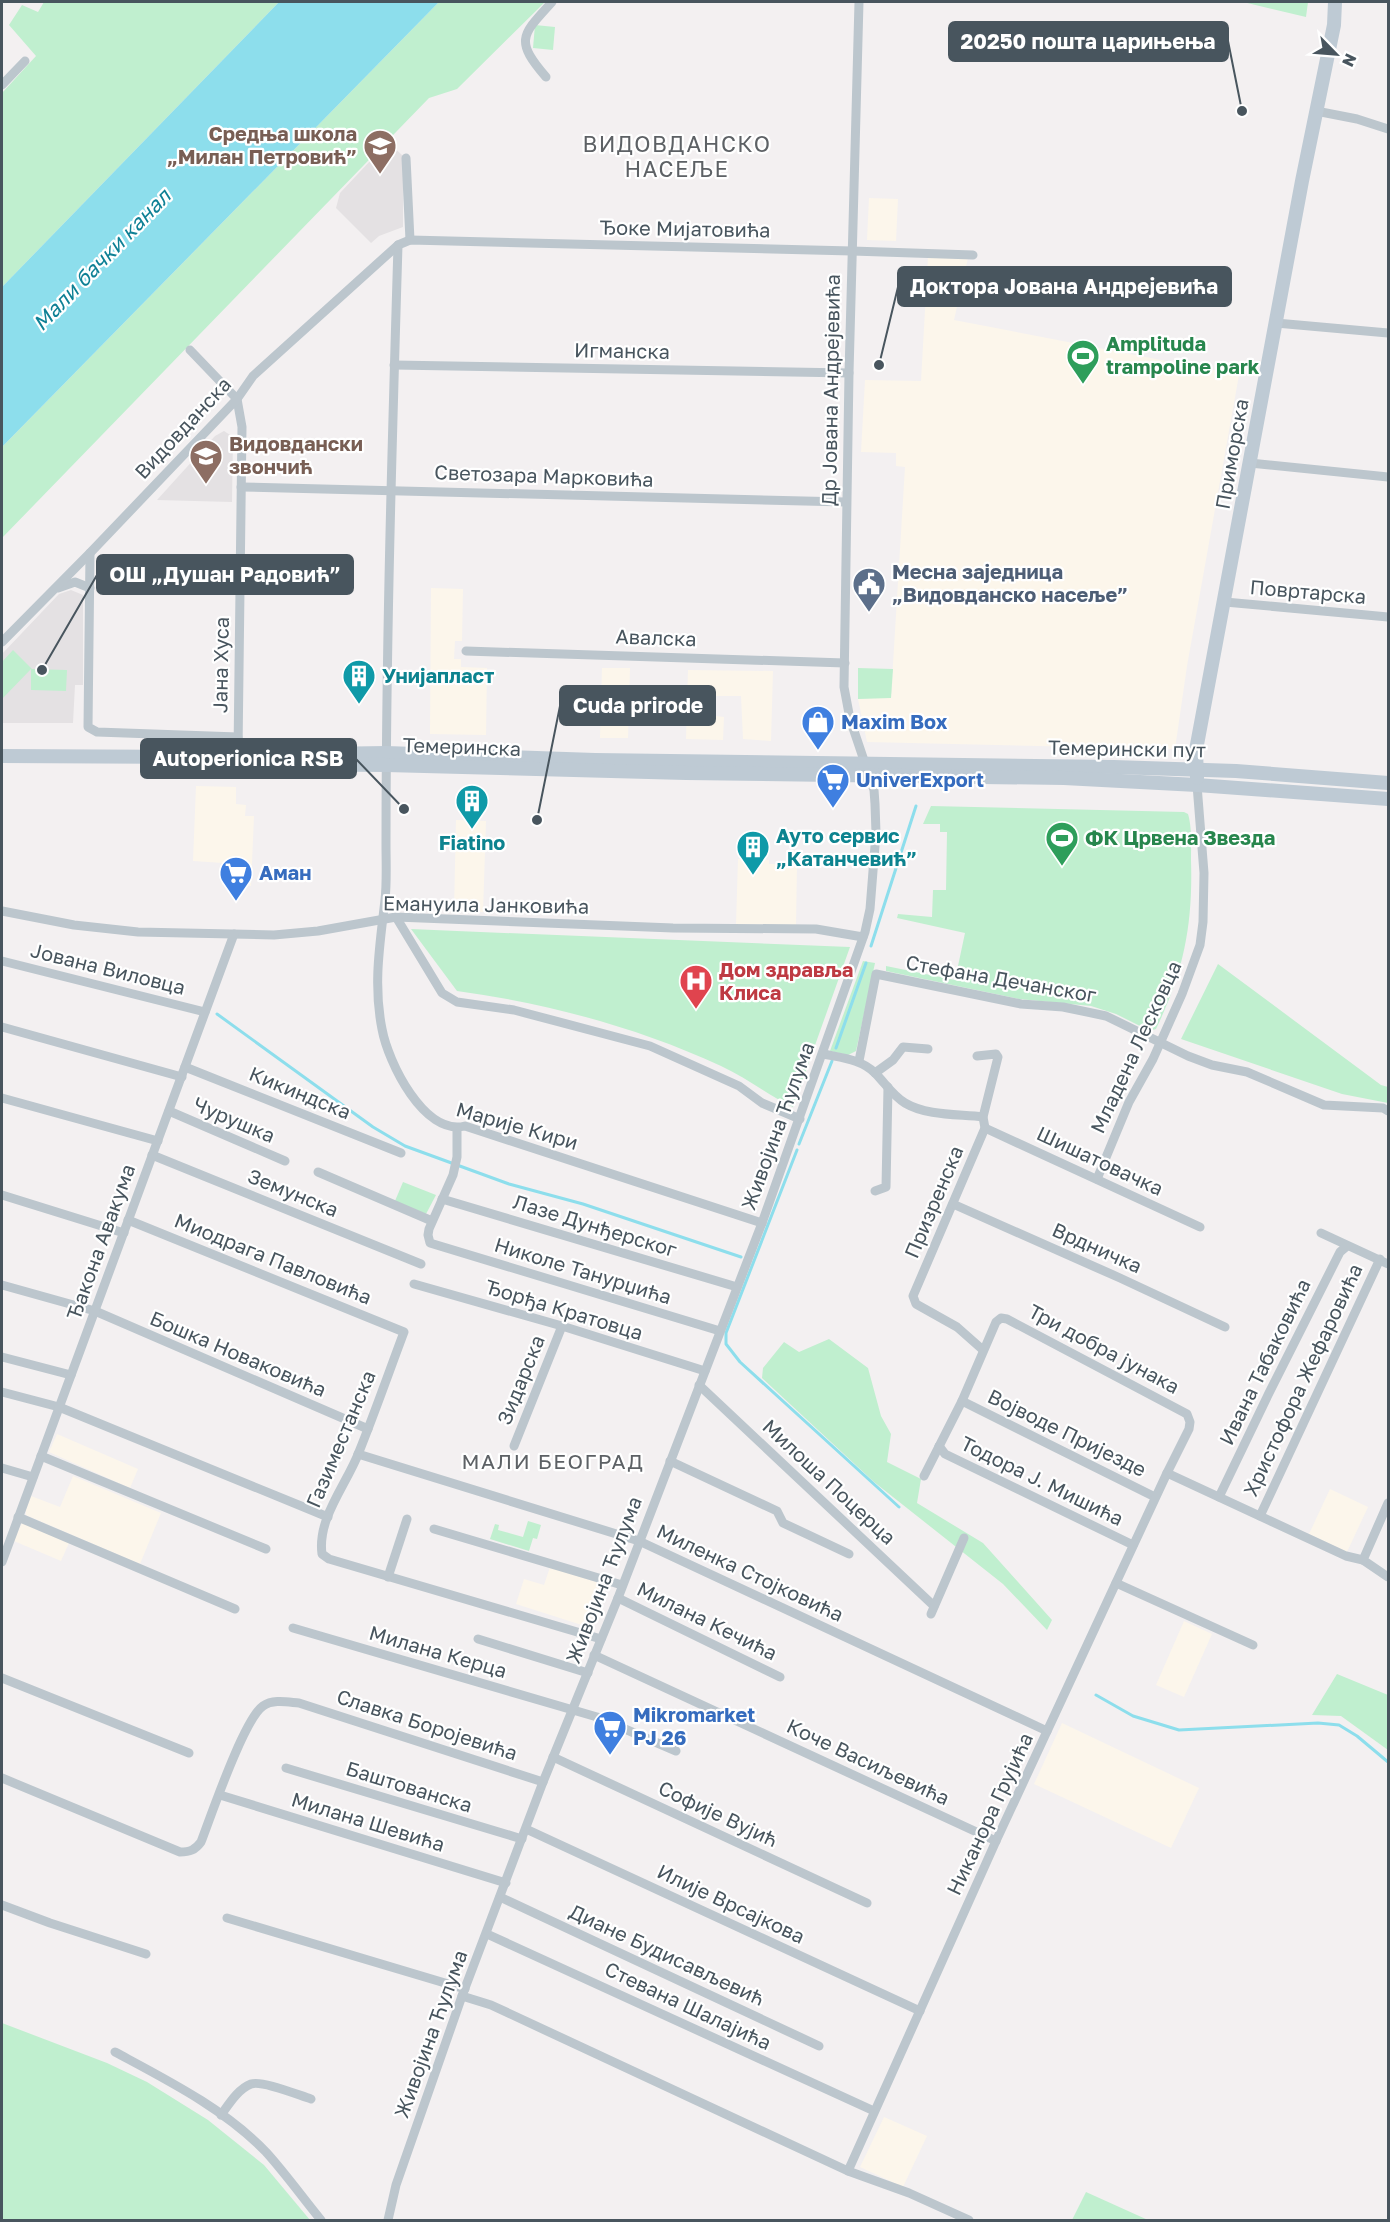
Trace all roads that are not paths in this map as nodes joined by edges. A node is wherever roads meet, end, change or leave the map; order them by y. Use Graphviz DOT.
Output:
graph roads {
  1 [pos="552,2"];
  2 [pos="859,2"];
  3 [pos="1335,2"];
  4 [pos="1346,2"];
  5 [pos="1334,25"];
  6 [pos="25,60"];
  7 [pos="546,77"];
  8 [pos="2,85"];
  9 [pos="1316,111"];
  10 [pos="1389,129"];
  11 [pos="406,158"];
  12 [pos="410,240"];
  13 [pos="398,245"];
  14 [pos="852,250"];
  15 [pos="973,255"];
  16 [pos="1276,323"];
  17 [pos="1389,333"];
  18 [pos="190,350"];
  19 [pos="394,365"];
  20 [pos="849,374"];
  21 [pos="237,399"];
  22 [pos="1250,463"];
  23 [pos="1389,477"];
  24 [pos="241,487"];
  25 [pos="392,490"];
  26 [pos="846,502"];
  27 [pos="90,553"];
  28 [pos="56,588"];
  29 [pos="90,588"];
  30 [pos="1225,602"];
  31 [pos="1389,618"];
  32 [pos="2,642"];
  33 [pos="466,651"];
  34 [pos="845,663"];
  35 [pos="238,736"];
  36 [pos="238,752"];
  37 [pos="2,756"];
  38 [pos="200,758"];
  39 [pos="386,759"];
  40 [pos="866,769"];
  41 [pos="1197,770"];
  42 [pos="1389,783"];
  43 [pos="1197,785"];
  44 [pos="1389,799"];
  45 [pos="2,911"];
  46 [pos="396,917"];
  47 [pos="382,919"];
  48 [pos="234,934"];
  49 [pos="863,938"];
  50 [pos="2,961"];
  51 [pos="205,1012"];
  52 [pos="2,1027"];
  53 [pos="1160,1041"];
  54 [pos="928,1048"];
  55 [pos="823,1054"];
  56 [pos="977,1056"];
  57 [pos="859,1061"];
  58 [pos="185,1067"];
  59 [pos="875,1072"];
  60 [pos="182,1077"];
  61 [pos="888,1087"];
  62 [pos="2,1098"];
  63 [pos="169,1111"];
  64 [pos="1389,1111"];
  65 [pos="983,1117"];
  66 [pos="800,1119"];
  67 [pos="457,1128"];
  68 [pos="985,1128"];
  69 [pos="158,1141"];
  70 [pos="401,1153"];
  71 [pos="152,1155"];
  72 [pos="285,1161"];
  73 [pos="318,1172"];
  74 [pos="1097,1179"];
  75 [pos="875,1191"];
  76 [pos="2,1195"];
  77 [pos="442,1199"];
  78 [pos="953,1204"];
  79 [pos="128,1220"];
  80 [pos="432,1221"];
  81 [pos="762,1223"];
  82 [pos="1200,1227"];
  83 [pos="124,1233"];
  84 [pos="1321,1233"];
  85 [pos="1347,1246"];
  86 [pos="1384,1262"];
  87 [pos="421,1264"];
  88 [pos="414,1284"];
  89 [pos="2,1285"];
  90 [pos="737,1287"];
  91 [pos="95,1311"];
  92 [pos="562,1326"];
  93 [pos="1225,1327"];
  94 [pos="720,1331"];
  95 [pos="404,1332"];
  96 [pos="983,1350"];
  97 [pos="2,1357"];
  98 [pos="705,1371"];
  99 [pos="71,1375"];
  100 [pos="699,1385"];
  101 [pos="2,1392"];
  102 [pos="962,1401"];
  103 [pos="59,1407"];
  104 [pos="1183,1411"];
  105 [pos="368,1429"];
  106 [pos="514,1446"];
  107 [pos="939,1446"];
  108 [pos="358,1454"];
  109 [pos="41,1456"];
  110 [pos="670,1461"];
  111 [pos="2,1468"];
  112 [pos="1167,1473"];
  113 [pos="924,1476"];
  114 [pos="33,1477"];
  115 [pos="1155,1497"];
  116 [pos="1219,1497"];
  117 [pos="1389,1503"];
  118 [pos="1260,1516"];
  119 [pos="18,1517"];
  120 [pos="328,1517"];
  121 [pos="407,1519"];
  122 [pos="434,1529"];
  123 [pos="964,1538"];
  124 [pos="639,1541"];
  125 [pos="1133,1545"];
  126 [pos="266,1549"];
  127 [pos="849,1554"];
  128 [pos="1363,1560"];
  129 [pos="2,1562"];
  130 [pos="388,1577"];
  131 [pos="1389,1577"];
  132 [pos="1116,1583"];
  133 [pos="622,1586"];
  134 [pos="618,1598"];
  135 [pos="236,1609"];
  136 [pos="293,1628"];
  137 [pos="478,1639"];
  138 [pos="601,1639"];
  139 [pos="1253,1645"];
  140 [pos="594,1655"];
  141 [pos="588,1672"];
  142 [pos="780,1677"];
  143 [pos="2,1678"];
  144 [pos="573,1710"];
  145 [pos="1047,1731"];
  146 [pos="676,1751"];
  147 [pos="189,1753"];
  148 [pos="553,1757"];
  149 [pos="286,1768"];
  150 [pos="2,1778"];
  151 [pos="543,1782"];
  152 [pos="220,1795"];
  153 [pos="526,1829"];
  154 [pos="522,1839"];
  155 [pos="996,1841"];
  156 [pos="506,1883"];
  157 [pos="500,1897"];
  158 [pos="867,1904"];
  159 [pos="2,1905"];
  160 [pos="227,1918"];
  161 [pos="487,1934"];
  162 [pos="146,1954"];
  163 [pos="464,1992"];
  164 [pos="920,2011"];
  165 [pos="819,2046"];
  166 [pos="115,2052"];
  167 [pos="311,2099"];
  168 [pos="874,2111"];
  169 [pos="221,2115"];
  170 [pos="848,2171"];
  171 [pos="321,2220"];
  172 [pos="388,2220"];
  173 [pos="968,2220"];
  1 -- 7 [label="street"];
  2 -- 14 [label="street, Др Јована Андрејевића"];
  3 -- 5 [label="main road, Приморска"];
  4 -- 5 [label="main road, Приморска"];
  5 -- 9 [label="main road, Приморска"];
  6 -- 8 [label="street"];
  9 -- 10 [label="street"];
  9 -- 16 [label="main road, Приморска"];
  11 -- 12 [label="street"];
  12 -- 13 [label="street, Ђоке Мијатовића"];
  12 -- 14 [label="street, Ђоке Мијатовића"];
  13 -- 19 [label="street, Марије Кири"];
  13 -- 21 [label="street, Видовданска"];
  14 -- 15 [label="street, Ђоке Мијатовића"];
  14 -- 20 [label="street, Др Јована Андрејевића"];
  16 -- 17 [label="street"];
  16 -- 22 [label="main road, Приморска"];
  18 -- 21 [label="street"];
  19 -- 20 [label="street, Игманска"];
  19 -- 25 [label="street, Марије Кири"];
  20 -- 26 [label="street, Др Јована Андрејевића"];
  21 -- 24 [label="street, Јана Хуса"];
  21 -- 27 [label="street, Видовданска"];
  22 -- 23 [label="street"];
  22 -- 30 [label="main road, Приморска"];
  24 -- 25 [label="street, Светозара Марковића"];
  24 -- 35 [label="street, Јана Хуса"];
  25 -- 26 [label="street, Светозара Марковића"];
  25 -- 39 [label="street, Марије Кири"];
  26 -- 34 [label="street, Др Јована Андрејевића"];
  27 -- 28 [label="street, Видовданска"];
  27 -- 29 [label="street"];
  28 -- 29 [label="street"];
  28 -- 32 [label="street, Видовданска"];
  29 -- 35 [label="street"];
  30 -- 31 [label="street, Повртарска"];
  30 -- 41 [label="main road, Приморска"];
  33 -- 34 [label="street, Авалска"];
  34 -- 40 [label="street, Др Јована Андрејевића"];
  35 -- 36 [label="street, Јана Хуса"];
  36 -- 38 [label="main road, Темеринска"];
  36 -- 39 [label="main road, Темеринска"];
  37 -- 38 [label="main road, Темеринска"];
  38 -- 39 [label="main road, Темеринска"];
  39 -- 40 [label="main road, Темеринска"];
  39 -- 47 [label="street, Марије Кири"];
  40 -- 41 [label="main road, Темерински пут"];
  40 -- 43 [label="main road, Темерински пут"];
  40 -- 49 [label="street, Живојина Ћулума"];
  41 -- 42 [label="main road, Темерински пут"];
  41 -- 43 [label="main road, Приморска"];
  43 -- 44 [label="main road, Темерински пут"];
  43 -- 53 [label="street, Младена Лесковца"];
  45 -- 48 [label="street, Емануила Јанковића"];
  46 -- 47 [label="street, Емануила Јанковића"];
  46 -- 49 [label="street, Емануила Јанковића"];
  46 -- 66 [label="street"];
  47 -- 48 [label="street, Емануила Јанковића"];
  47 -- 67 [label="street, Марије Кири"];
  48 -- 51 [label="street, Ђакона Авакума"];
  49 -- 55 [label="street, Живојина Ћулума"];
  50 -- 51 [label="street, Јована Виловца"];
  51 -- 58 [label="street, Ђакона Авакума"];
  52 -- 60 [label="street"];
  53 -- 57 [label="street, Стефана Дечанског"];
  53 -- 64 [label="street, Стефана Дечанског"];
  53 -- 74 [label="street, Младена Лесковца"];
  54 -- 59 [label="street"];
  55 -- 57 [label="street"];
  55 -- 66 [label="street, Живојина Ћулума"];
  56 -- 65 [label="street, Призренска"];
  57 -- 59 [label="street"];
  58 -- 60 [label="street, Ђакона Авакума"];
  58 -- 70 [label="street, Кикиндска"];
  59 -- 61 [label="street"];
  60 -- 63 [label="street, Ђакона Авакума"];
  61 -- 65 [label="street"];
  61 -- 75 [label="street"];
  62 -- 69 [label="street"];
  63 -- 69 [label="street, Ђакона Авакума"];
  63 -- 72 [label="street, Чурушка"];
  65 -- 68 [label="street, Призренска"];
  66 -- 81 [label="street, Живојина Ћулума"];
  67 -- 77 [label="street"];
  67 -- 81 [label="street, Марије Кири"];
  68 -- 74 [label="street, Шишатовачка"];
  68 -- 78 [label="street, Призренска"];
  69 -- 71 [label="street, Ђакона Авакума"];
  71 -- 79 [label="street, Ђакона Авакума"];
  71 -- 87 [label="street, Земунска"];
  73 -- 80 [label="street"];
  74 -- 82 [label="street, Шишатовачка"];
  76 -- 83 [label="street"];
  77 -- 80 [label="street"];
  77 -- 90 [label="street, Лазе Дунђерског"];
  78 -- 93 [label="street, Врдничка"];
  78 -- 96 [label="street, Призренска"];
  79 -- 83 [label="street, Ђакона Авакума"];
  79 -- 95 [label="street, Миодрага Павловића"];
  80 -- 94 [label="street, Николе Танурџића"];
  81 -- 90 [label="street, Живојина Ћулума"];
  83 -- 91 [label="street, Ђакона Авакума"];
  84 -- 85 [label="street"];
  85 -- 86 [label="street"];
  85 -- 116 [label="street, Ивана Табаковића"];
  86 -- 118 [label="street, Христофора Жефаровића"];
  88 -- 92 [label="street, Ђорђа Кратовца"];
  89 -- 91 [label="street, Бошка Новаковића"];
  90 -- 94 [label="street, Живојина Ћулума"];
  91 -- 99 [label="street, Ђакона Авакума"];
  91 -- 105 [label="street, Бошка Новаковића"];
  92 -- 98 [label="street, Ђорђа Кратовца"];
  92 -- 106 [label="street, Зидарска"];
  94 -- 98 [label="street, Живојина Ћулума"];
  95 -- 105 [label="street, Газиместанска"];
  96 -- 102 [label="street"];
  96 -- 104 [label="street, Три добра јунака"];
  97 -- 99 [label="street"];
  98 -- 100 [label="street, Живојина Ћулума"];
  99 -- 103 [label="street, Ђакона Авакума"];
  100 -- 110 [label="street, Живојина Ћулума"];
  100 -- 123 [label="street, Милоша Поцерца"];
  101 -- 103 [label="street"];
  102 -- 107 [label="street"];
  102 -- 115 [label="street, Војводе Пријезде"];
  103 -- 109 [label="street, Ђакона Авакума"];
  103 -- 120 [label="street"];
  104 -- 112 [label="street, Никанора Грујића"];
  105 -- 108 [label="street, Газиместанска"];
  107 -- 113 [label="street"];
  107 -- 125 [label="street, Тодора Ј. Мишића"];
  108 -- 120 [label="street, Газиместанска"];
  108 -- 124 [label="street, Миленка Стојковића"];
  109 -- 114 [label="street, Ђакона Авакума"];
  109 -- 126 [label="street"];
  110 -- 124 [label="street, Живојина Ћулума"];
  110 -- 127 [label="street, Милоша Поцерца"];
  111 -- 114 [label="street"];
  112 -- 115 [label="street, Никанора Грујића"];
  112 -- 116 [label="street"];
  114 -- 119 [label="street, Ђакона Авакума"];
  115 -- 125 [label="street, Никанора Грујића"];
  116 -- 118 [label="street, Христофора Жефаровића"];
  117 -- 128 [label="street"];
  118 -- 128 [label="street, Христофора Жефаровића"];
  119 -- 129 [label="street, Ђакона Авакума"];
  119 -- 135 [label="street"];
  120 -- 130 [label="street, Газиместанска"];
  121 -- 130 [label="street"];
  122 -- 133 [label="street"];
  124 -- 133 [label="street, Живојина Ћулума"];
  124 -- 145 [label="street, Миленка Стојковића"];
  125 -- 132 [label="street, Никанора Грујића"];
  128 -- 131 [label="street, Христофора Жефаровића"];
  130 -- 138 [label="street"];
  132 -- 139 [label="street"];
  132 -- 145 [label="street, Никанора Грујића"];
  133 -- 134 [label="street, Живојина Ћулума"];
  134 -- 138 [label="street, Живојина Ћулума"];
  134 -- 142 [label="street, Милана Кечића"];
  136 -- 144 [label="street, Милана Керца"];
  137 -- 141 [label="street"];
  138 -- 140 [label="street, Живојина Ћулума"];
  140 -- 141 [label="street, Живојина Ћулума"];
  140 -- 155 [label="street, Коче Васиљевића"];
  141 -- 144 [label="street, Живојина Ћулума"];
  143 -- 147 [label="street"];
  144 -- 146 [label="street, Милана Керца"];
  144 -- 148 [label="street, Живојина Ћулума"];
  145 -- 155 [label="street, Никанора Грујића"];
  148 -- 151 [label="street, Живојина Ћулума"];
  148 -- 158 [label="street, Софије Вујић"];
  149 -- 154 [label="street, Баштованска"];
  150 -- 152 [label="street"];
  151 -- 152 [label="street, Славка Боројевића"];
  151 -- 153 [label="street, Живојина Ћулума"];
  152 -- 156 [label="street, Милана Шевића"];
  153 -- 154 [label="street, Живојина Ћулума"];
  153 -- 164 [label="street, Илије Врсајкова"];
  154 -- 156 [label="street, Живојина Ћулума"];
  155 -- 164 [label="street, Никанора Грујића"];
  156 -- 157 [label="street, Живојина Ћулума"];
  157 -- 161 [label="street, Живојина Ћулума"];
  157 -- 165 [label="street, Диане Будисављевић"];
  159 -- 162 [label="street"];
  160 -- 163 [label="street"];
  161 -- 163 [label="street, Живојина Ћулума"];
  161 -- 168 [label="street, Стевана Шалајића"];
  163 -- 170 [label="street"];
  163 -- 172 [label="street, Живојина Ћулума"];
  164 -- 168 [label="street, Никанора Грујића"];
  166 -- 169 [label="street"];
  167 -- 169 [label="street"];
  168 -- 170 [label="street, Никанора Грујића"];
  169 -- 171 [label="street"];
  170 -- 173 [label="street"];
}
